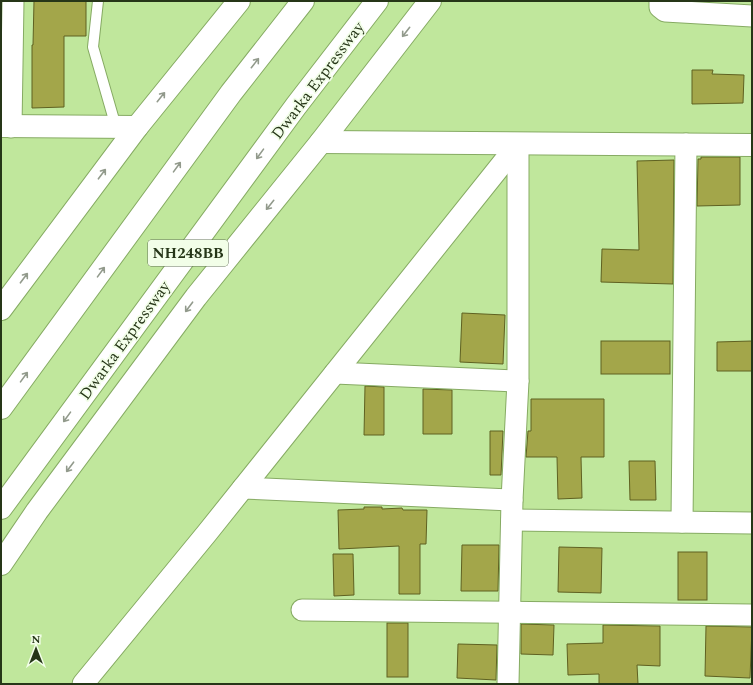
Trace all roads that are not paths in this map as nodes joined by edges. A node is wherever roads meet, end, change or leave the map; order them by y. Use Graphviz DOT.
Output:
graph roads {
  1 [pos="13,1"];
  2 [pos="98,1"];
  3 [pos="239,1"];
  4 [pos="303,1"];
  5 [pos="377,1"];
  6 [pos="430,1"];
  7 [pos="660,1"];
  8 [pos="752,16"];
  9 [pos="6,127"];
  10 [pos="127,127"];
  11 [pos="321,142"];
  12 [pos="518,144"];
  13 [pos="686,144"];
  14 [pos="752,145"];
  15 [pos="1,309"];
  16 [pos="335,372"];
  17 [pos="518,381"];
  18 [pos="1,408"];
  19 [pos="243,488"];
  20 [pos="1,508"];
  21 [pos="512,510"];
  22 [pos="682,522"];
  23 [pos="752,523"];
  24 [pos="1,564"];
  25 [pos="302,610"];
  26 [pos="509,613"];
  27 [pos="752,615"];
  28 [pos="83,684"];
  29 [pos="508,684"];
  1 -- 9 [label="street"];
  2 -- 10 [label="lane"];
  10 -- 3 [label="main road, one-way"];
  18 -- 4 [label="main road, NH248BB, one-way"];
  5 -- 20 [label="main road, Dwarka Expressway / NH248BB, one-way"];
  6 -- 11 [label="main road, one-way"];
  7 -- 8 [label="street"];
  9 -- 10 [label="main road"];
  15 -- 10 [label="main road, one-way"];
  11 -- 12 [label="main road"];
  11 -- 24 [label="main road, one-way"];
  12 -- 13 [label="main road"];
  12 -- 16 [label="street"];
  12 -- 17 [label="street"];
  13 -- 14 [label="main road"];
  13 -- 22 [label="street"];
  16 -- 17 [label="street"];
  16 -- 19 [label="street"];
  17 -- 21 [label="street"];
  19 -- 21 [label="street"];
  19 -- 28 [label="street"];
  21 -- 22 [label="street"];
  21 -- 26 [label="street"];
  22 -- 23 [label="street"];
  25 -- 26 [label="street"];
  26 -- 27 [label="street"];
  26 -- 29 [label="street"];
}
